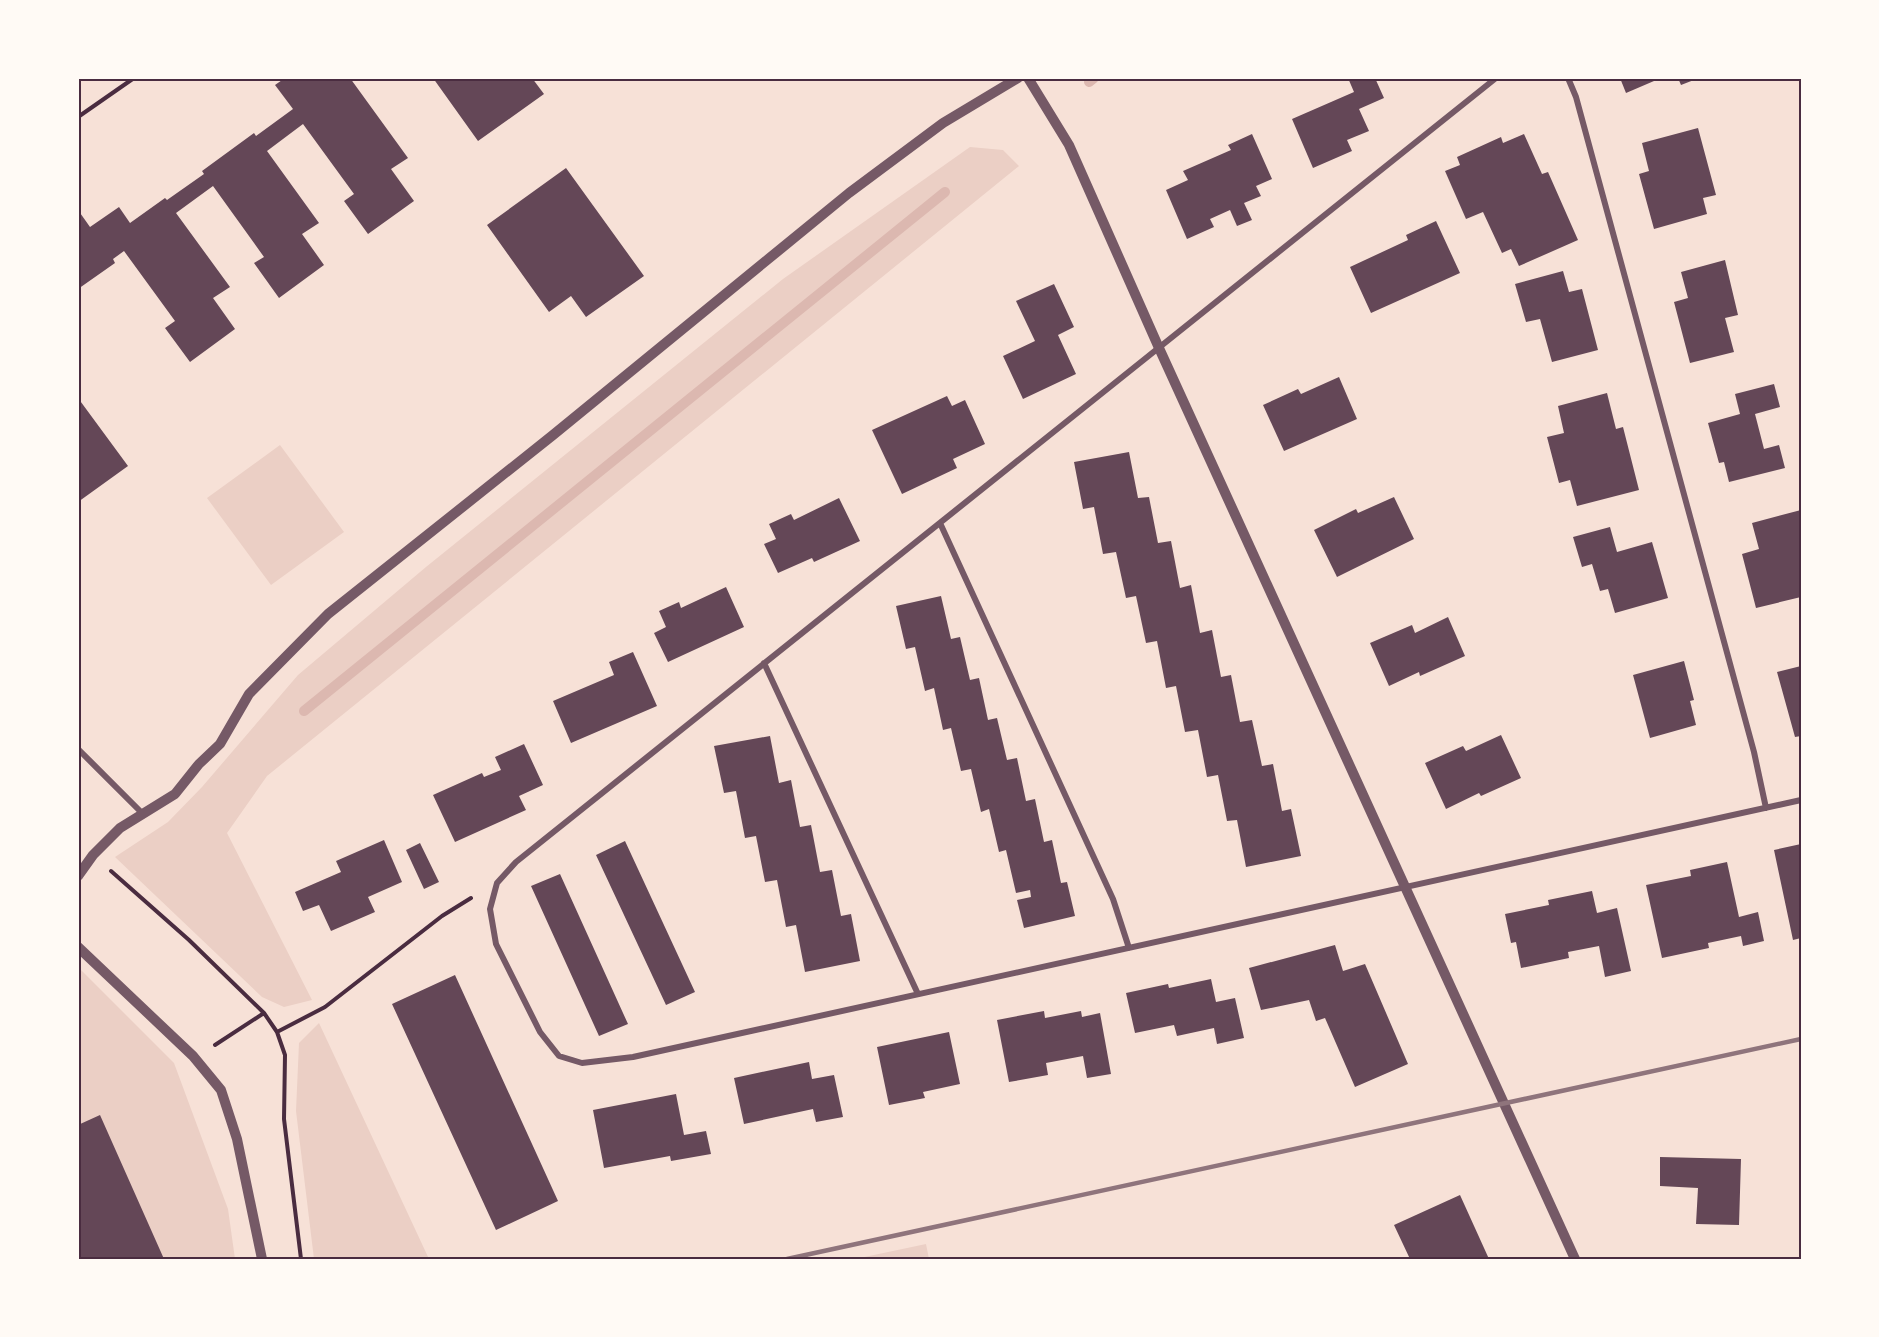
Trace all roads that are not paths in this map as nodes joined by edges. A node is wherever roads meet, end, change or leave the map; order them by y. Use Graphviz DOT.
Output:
graph roads {
  1 [pos="1017,78"];
  2 [pos="1028,78"];
  3 [pos="1496,78"];
  4 [pos="1568,78"];
  5 [pos="1159,348"];
  6 [pos="940,523"];
  7 [pos="764,663"];
  8 [pos="78,749"];
  9 [pos="1801,800"];
  10 [pos="1766,808"];
  11 [pos="142,813"];
  12 [pos="78,876"];
  13 [pos="1406,887"];
  14 [pos="78,947"];
  15 [pos="1129,948"];
  16 [pos="918,994"];
  17 [pos="262,1259"];
  18 [pos="1575,1259"];
  1 -- 11 [label="street"];
  2 -- 5 [label="street"];
  3 -- 5 [label="street"];
  4 -- 10 [label="street"];
  5 -- 6 [label="street"];
  5 -- 13 [label="street"];
  6 -- 7 [label="street"];
  6 -- 15 [label="street"];
  7 -- 16 [label="street"];
  7 -- 16 [label="street"];
  8 -- 11 [label="street"];
  9 -- 10 [label="street"];
  10 -- 13 [label="street"];
  11 -- 12 [label="street"];
  13 -- 15 [label="street"];
  13 -- 18 [label="street"];
  14 -- 17 [label="street"];
  15 -- 16 [label="street"];
}
